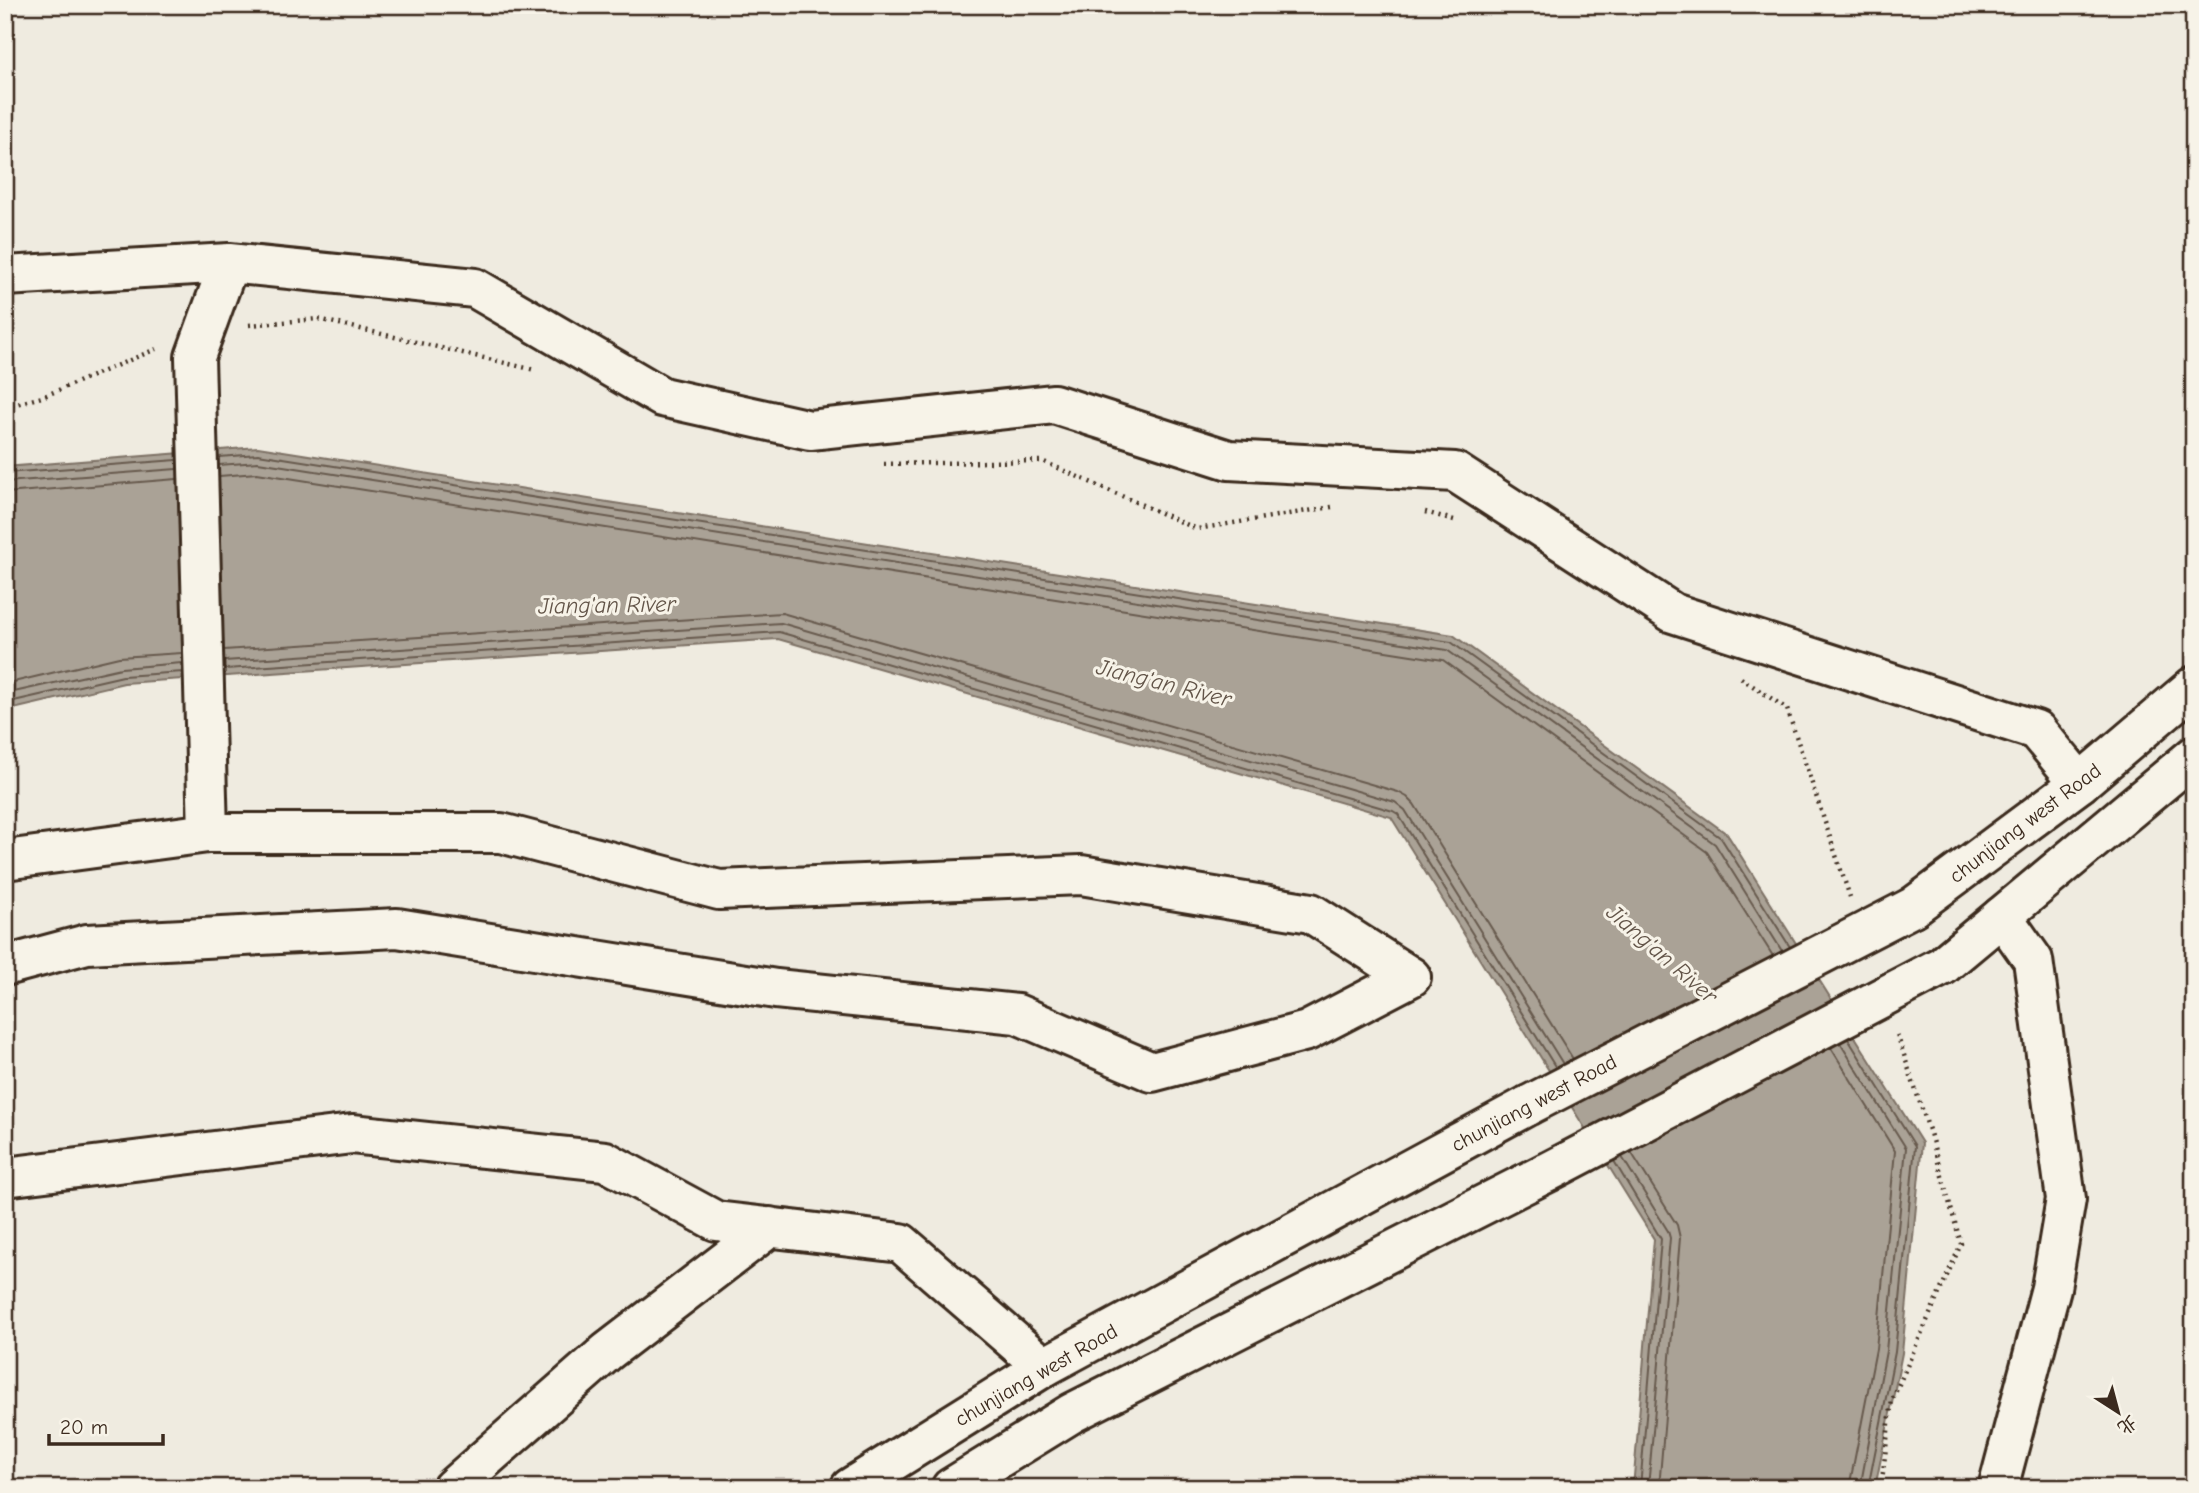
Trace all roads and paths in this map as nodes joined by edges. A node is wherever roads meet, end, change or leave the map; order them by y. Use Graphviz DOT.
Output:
graph roads {
  1 [pos="229,262"];
  2 [pos="5,276"];
  3 [pos="200,343"];
  4 [pos="547,373"];
  5 [pos="5,407"];
  6 [pos="881,464"];
  7 [pos="1342,505"];
  8 [pos="1418,509"];
  9 [pos="1456,520"];
  10 [pos="1740,678"];
  11 [pos="2194,685"];
  12 [pos="2194,756"];
  13 [pos="2080,783"];
  14 [pos="208,833"];
  15 [pos="5,860"];
  16 [pos="1854,907"];
  17 [pos="2001,916"];
  18 [pos="5,966"];
  19 [pos="1894,1027"];
  20 [pos="5,1177"];
  21 [pos="770,1227"];
  22 [pos="1044,1367"];
  23 [pos="453,1488"];
  24 [pos="850,1488"];
  25 [pos="951,1488"];
  26 [pos="1881,1488"];
  27 [pos="1998,1488"];
  1 -- 2 [label="street"];
  1 -- 3 [label="street"];
  1 -- 13 [label="street"];
  3 -- 4 [label="path"];
  3 -- 5 [label="path"];
  3 -- 14 [label="street"];
  6 -- 7 [label="path"];
  8 -- 9 [label="path"];
  10 -- 16 [label="path"];
  11 -- 13 [label="street, chunjiang west Road"];
  12 -- 17 [label="street"];
  13 -- 22 [label="street, chunjiang west Road, bridge"];
  14 -- 15 [label="street"];
  14 -- 18 [label="street"];
  17 -- 25 [label="street, bridge"];
  17 -- 27 [label="street"];
  19 -- 26 [label="path"];
  20 -- 21 [label="street"];
  21 -- 22 [label="street"];
  21 -- 23 [label="street"];
  22 -- 24 [label="street, chunjiang west Road"];
}
